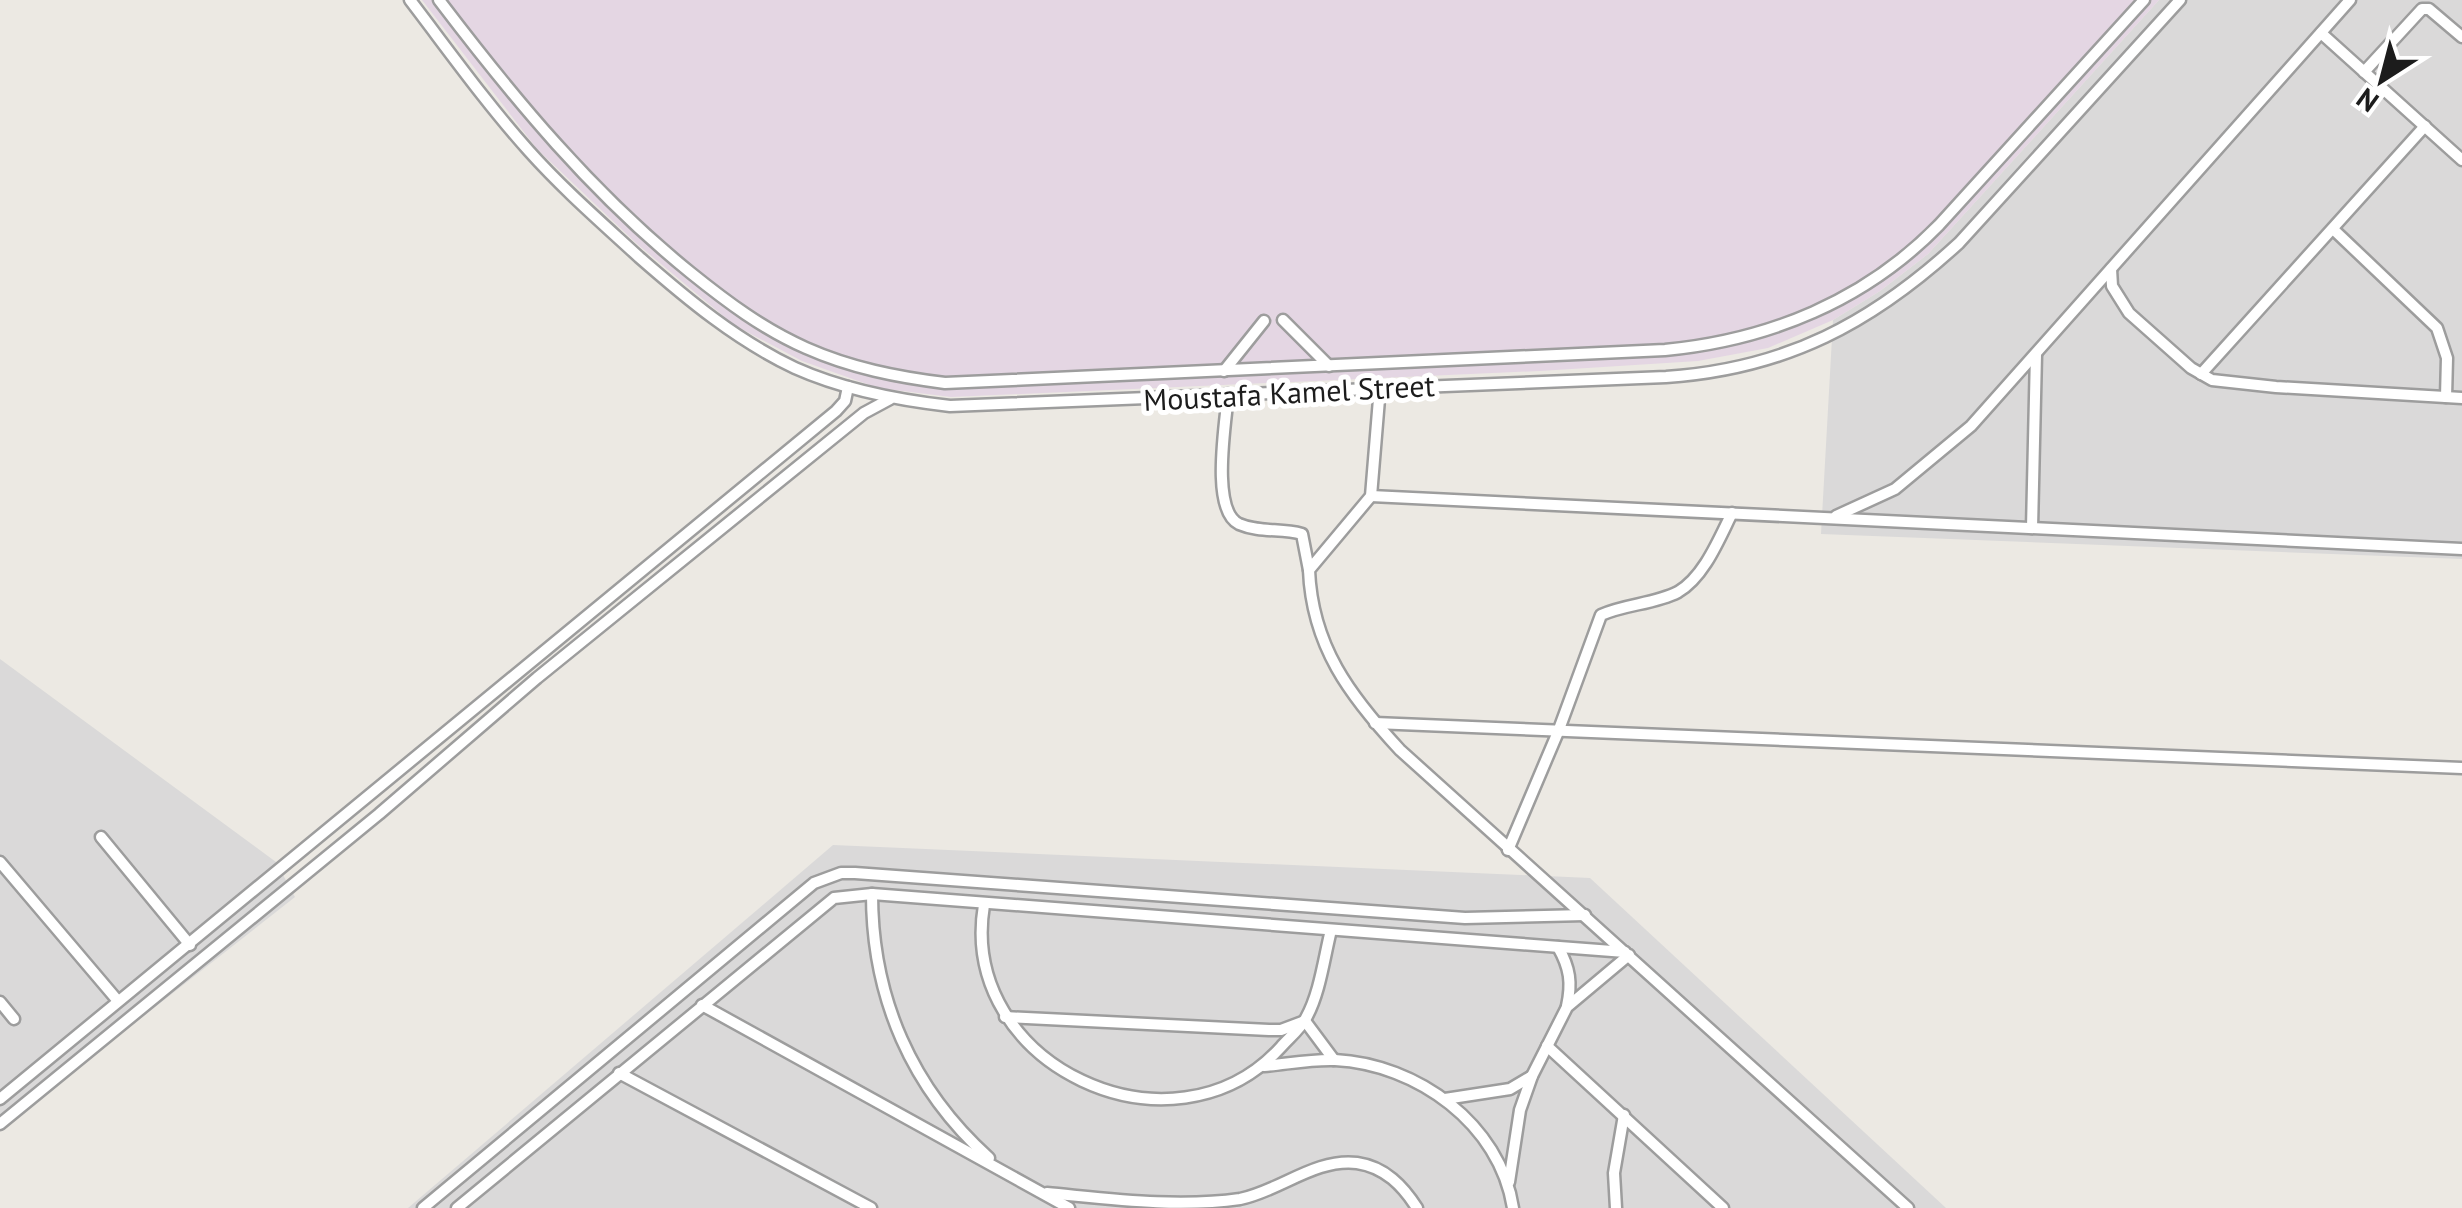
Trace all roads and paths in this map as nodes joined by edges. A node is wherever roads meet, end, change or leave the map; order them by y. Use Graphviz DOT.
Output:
graph roads {
  1 [pos="410,0"];
  2 [pos="439,0"];
  3 [pos="2144,0"];
  4 [pos="2180,0"];
  5 [pos="2350,0"];
  6 [pos="2321,33"];
  7 [pos="2462,37"];
  8 [pos="2364,72"];
  9 [pos="2425,126"];
  10 [pos="2462,160"];
  11 [pos="1939,225"];
  12 [pos="2334,230"];
  13 [pos="1958,243"];
  14 [pos="659,246"];
  15 [pos="645,262"];
  16 [pos="2111,268"];
  17 [pos="1264,320"];
  18 [pos="1283,320"];
  19 [pos="2036,353"];
  20 [pos="1330,366"];
  21 [pos="1285,368"];
  22 [pos="1267,370"];
  23 [pos="1224,372"];
  24 [pos="2201,374"];
  25 [pos="848,387"];
  26 [pos="1380,387"];
  27 [pos="1286,391"];
  28 [pos="1268,392"];
  29 [pos="1228,394"];
  30 [pos="892,398"];
  31 [pos="2446,398"];
  32 [pos="2462,398"];
  33 [pos="1371,496"];
  34 [pos="1732,513"];
  35 [pos="1831,518"];
  36 [pos="2032,528"];
  37 [pos="2462,549"];
  38 [pos="1309,570"];
  39 [pos="1376,723"];
  40 [pos="1558,732"];
  41 [pos="2462,768"];
  42 [pos="101,837"];
  43 [pos="1508,850"];
  44 [pos="0,862"];
  45 [pos="872,894"];
  46 [pos="984,905"];
  47 [pos="1585,915"];
  48 [pos="1331,930"];
  49 [pos="190,945"];
  50 [pos="1558,947"];
  51 [pos="1627,953"];
  52 [pos="0,1002"];
  53 [pos="118,1002"];
  54 [pos="702,1005"];
  55 [pos="1567,1007"];
  56 [pos="1005,1017"];
  57 [pos="14,1019"];
  58 [pos="1305,1021"];
  59 [pos="1547,1046"];
  60 [pos="1334,1060"];
  61 [pos="1264,1066"];
  62 [pos="619,1073"];
  63 [pos="1532,1076"];
  64 [pos="0,1099"];
  65 [pos="1445,1099"];
  66 [pos="1624,1115"];
  67 [pos="0,1124"];
  68 [pos="1004,1171"];
  69 [pos="1509,1182"];
  70 [pos="1041,1192"];
  71 [pos="423,1208"];
  72 [pos="457,1208"];
  73 [pos="871,1208"];
  74 [pos="1069,1208"];
  75 [pos="1417,1208"];
  76 [pos="1513,1208"];
  77 [pos="1616,1208"];
  78 [pos="1723,1208"];
  79 [pos="1908,1208"];
  1 -- 15 [label="street, Moustafa Kamel Street"];
  2 -- 14 [label="street, Moustafa Kamel Street"];
  3 -- 11 [label="street, Moustafa Kamel Street"];
  4 -- 13 [label="street, Moustafa Kamel Street"];
  5 -- 6 [label="street"];
  6 -- 8 [label="street"];
  6 -- 16 [label="street"];
  7 -- 8 [label="street"];
  8 -- 9 [label="street"];
  9 -- 10 [label="street"];
  9 -- 12 [label="street"];
  11 -- 13 [label="street"];
  11 -- 20 [label="street, Moustafa Kamel Street"];
  12 -- 24 [label="street"];
  12 -- 31 [label="street"];
  13 -- 26 [label="street, Moustafa Kamel Street"];
  14 -- 15 [label="street"];
  14 -- 23 [label="street, Moustafa Kamel Street"];
  15 -- 25 [label="street, Moustafa Kamel Street"];
  16 -- 19 [label="street"];
  16 -- 24 [label="street"];
  17 -- 23 [label="street"];
  18 -- 20 [label="street"];
  19 -- 35 [label="street"];
  19 -- 36 [label="street"];
  20 -- 21 [label="street, Moustafa Kamel Street"];
  21 -- 22 [label="street, Moustafa Kamel Street"];
  21 -- 27 [label="street"];
  22 -- 23 [label="street, Moustafa Kamel Street"];
  22 -- 28 [label="street"];
  24 -- 31 [label="street"];
  25 -- 30 [label="street, Moustafa Kamel Street"];
  25 -- 49 [label="street"];
  26 -- 27 [label="street, Moustafa Kamel Street"];
  26 -- 33 [label="street"];
  27 -- 28 [label="street, Moustafa Kamel Street"];
  28 -- 29 [label="street, Moustafa Kamel Street"];
  29 -- 30 [label="street, Moustafa Kamel Street"];
  29 -- 38 [label="street"];
  30 -- 67 [label="street"];
  31 -- 32 [label="street"];
  33 -- 34 [label="street"];
  33 -- 38 [label="street"];
  34 -- 35 [label="street"];
  34 -- 40 [label="street"];
  35 -- 36 [label="street"];
  36 -- 37 [label="street"];
  38 -- 39 [label="street"];
  39 -- 40 [label="street"];
  39 -- 43 [label="street"];
  40 -- 41 [label="street"];
  40 -- 43 [label="street"];
  42 -- 49 [label="street"];
  43 -- 47 [label="street"];
  44 -- 53 [label="street"];
  45 -- 46 [label="street"];
  45 -- 54 [label="street"];
  45 -- 68 [label="street"];
  46 -- 48 [label="street"];
  46 -- 56 [label="street"];
  47 -- 51 [label="street"];
  47 -- 71 [label="street"];
  48 -- 50 [label="street"];
  48 -- 58 [label="street"];
  49 -- 53 [label="street"];
  50 -- 51 [label="street"];
  50 -- 55 [label="street"];
  51 -- 55 [label="street"];
  51 -- 79 [label="street"];
  52 -- 57 [label="street"];
  53 -- 64 [label="street"];
  54 -- 62 [label="street"];
  54 -- 68 [label="street"];
  55 -- 59 [label="street"];
  56 -- 58 [label="street"];
  56 -- 61 [label="street"];
  58 -- 60 [label="street"];
  58 -- 61 [label="street"];
  59 -- 63 [label="street"];
  59 -- 66 [label="street"];
  60 -- 61 [label="street"];
  60 -- 65 [label="street"];
  62 -- 72 [label="street"];
  62 -- 73 [label="street"];
  63 -- 65 [label="street"];
  63 -- 69 [label="street"];
  65 -- 69 [label="street"];
  66 -- 77 [label="street"];
  66 -- 78 [label="street"];
  68 -- 70 [label="street"];
  69 -- 76 [label="street"];
  70 -- 74 [label="street"];
  70 -- 75 [label="street"];
}
